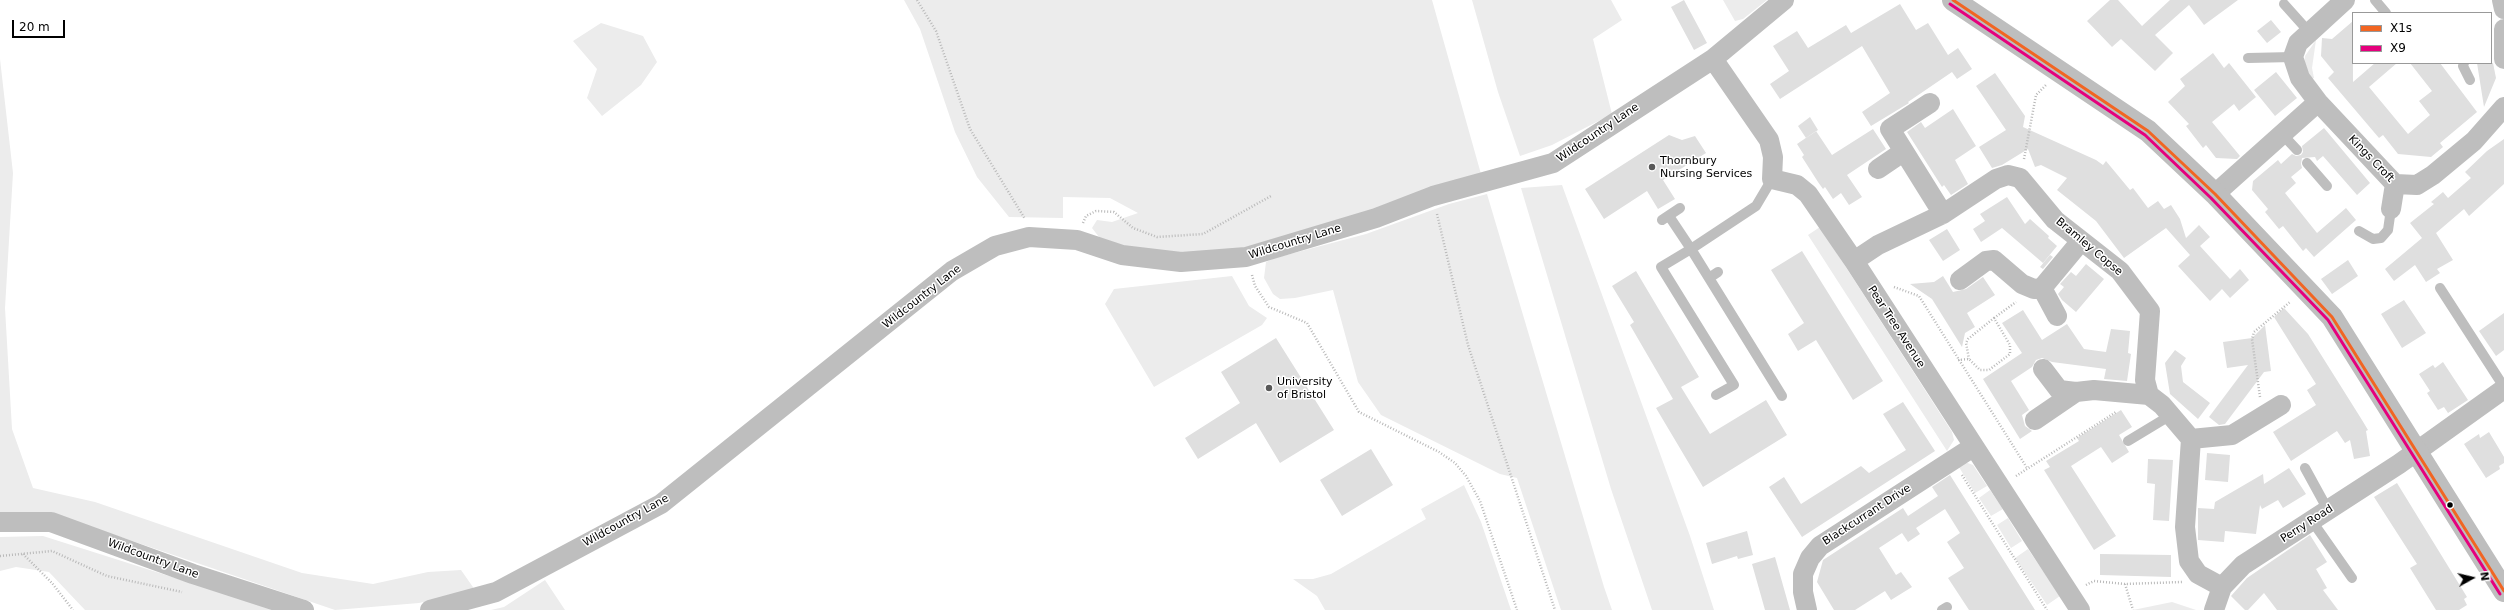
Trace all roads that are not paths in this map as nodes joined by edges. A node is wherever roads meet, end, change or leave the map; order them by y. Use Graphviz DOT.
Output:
graph roads {
  1 [pos="1784,0"];
  2 [pos="2345,0"];
  3 [pos="2375,0"];
  4 [pos="2502,0"];
  5 [pos="1957,1"];
  6 [pos="2284,4"];
  7 [pos="2504,9"];
  8 [pos="2385,12"];
  9 [pos="2310,33"];
  10 [pos="2293,57"];
  11 [pos="2248,58"];
  12 [pos="1713,60"];
  13 [pos="2464,64"];
  14 [pos="2470,80"];
  15 [pos="2318,102"];
  16 [pos="1930,103"];
  17 [pos="2504,106"];
  18 [pos="2282,134"];
  19 [pos="2296,150"];
  20 [pos="1903,152"];
  21 [pos="2308,163"];
  22 [pos="1878,169"];
  23 [pos="1772,179"];
  24 [pos="2395,184"];
  25 [pos="2327,186"];
  26 [pos="2215,194"];
  27 [pos="1680,208"];
  28 [pos="2391,208"];
  29 [pos="1943,214"];
  30 [pos="2359,231"];
  31 [pos="2081,241"];
  32 [pos="1691,250"];
  33 [pos="1854,261"];
  34 [pos="1718,272"];
  35 [pos="1709,278"];
  36 [pos="1960,280"];
  37 [pos="2440,288"];
  38 [pos="2038,289"];
  39 [pos="2057,316"];
  40 [pos="2043,369"];
  41 [pos="2504,388"];
  42 [pos="2076,392"];
  43 [pos="2140,394"];
  44 [pos="1716,396"];
  45 [pos="1782,396"];
  46 [pos="2281,405"];
  47 [pos="2171,415"];
  48 [pos="2035,420"];
  49 [pos="2191,439"];
  50 [pos="2128,441"];
  51 [pos="1973,447"];
  52 [pos="2416,452"];
  53 [pos="2305,468"];
  54 [pos="2320,515"];
  55 [pos="0,522"];
  56 [pos="2352,578"];
  57 [pos="2222,587"];
  58 [pos="2504,591"];
  59 [pos="2075,602"];
  60 [pos="304,610"];
  61 [pos="430,610"];
  62 [pos="1807,610"];
  63 [pos="2214,610"];
  1 -- 12 [label="street, Wildcountry Lane"];
  2 -- 9 [label="street"];
  3 -- 8 [label="lane"];
  4 -- 7 [label="street"];
  5 -- 26 [label="street"];
  6 -- 9 [label="lane"];
  9 -- 10 [label="street"];
  10 -- 11 [label="lane"];
  10 -- 15 [label="street, Kings Croft"];
  12 -- 23 [label="street"];
  12 -- 61 [label="street, Wildcountry Lane"];
  13 -- 14 [label="lane"];
  15 -- 18 [label="street"];
  15 -- 24 [label="street, Kings Croft"];
  16 -- 20 [label="street"];
  17 -- 24 [label="street, Kings Croft"];
  18 -- 19 [label="lane"];
  18 -- 26 [label="street"];
  20 -- 22 [label="street"];
  20 -- 29 [label="street"];
  21 -- 25 [label="lane"];
  23 -- 32 [label="lane"];
  23 -- 33 [label="street, Pear Tree Avenue"];
  24 -- 28 [label="street"];
  26 -- 52 [label="street"];
  27 -- 32 [label="lane"];
  28 -- 30 [label="lane"];
  29 -- 31 [label="street, Bramley Copse"];
  29 -- 33 [label="street"];
  31 -- 38 [label="street"];
  31 -- 43 [label="street, Bramley Copse"];
  32 -- 35 [label="lane"];
  32 -- 44 [label="lane"];
  33 -- 51 [label="street, Pear Tree Avenue"];
  34 -- 35 [label="lane"];
  35 -- 45 [label="lane"];
  36 -- 38 [label="street"];
  37 -- 41 [label="lane"];
  38 -- 39 [label="street"];
  40 -- 42 [label="street"];
  41 -- 52 [label="street, Perry Road"];
  42 -- 43 [label="street"];
  42 -- 48 [label="street"];
  43 -- 47 [label="street"];
  46 -- 49 [label="street"];
  47 -- 49 [label="street"];
  47 -- 50 [label="lane"];
  49 -- 57 [label="street"];
  51 -- 59 [label="street, Pear Tree Avenue"];
  51 -- 62 [label="street, Blackcurrant Drive"];
  52 -- 54 [label="street, Perry Road"];
  52 -- 58 [label="street"];
  53 -- 54 [label="lane"];
  54 -- 56 [label="lane"];
  54 -- 57 [label="street, Perry Road"];
  55 -- 60 [label="street, Wildcountry Lane"];
  57 -- 63 [label="street, Perry Road"];
}
